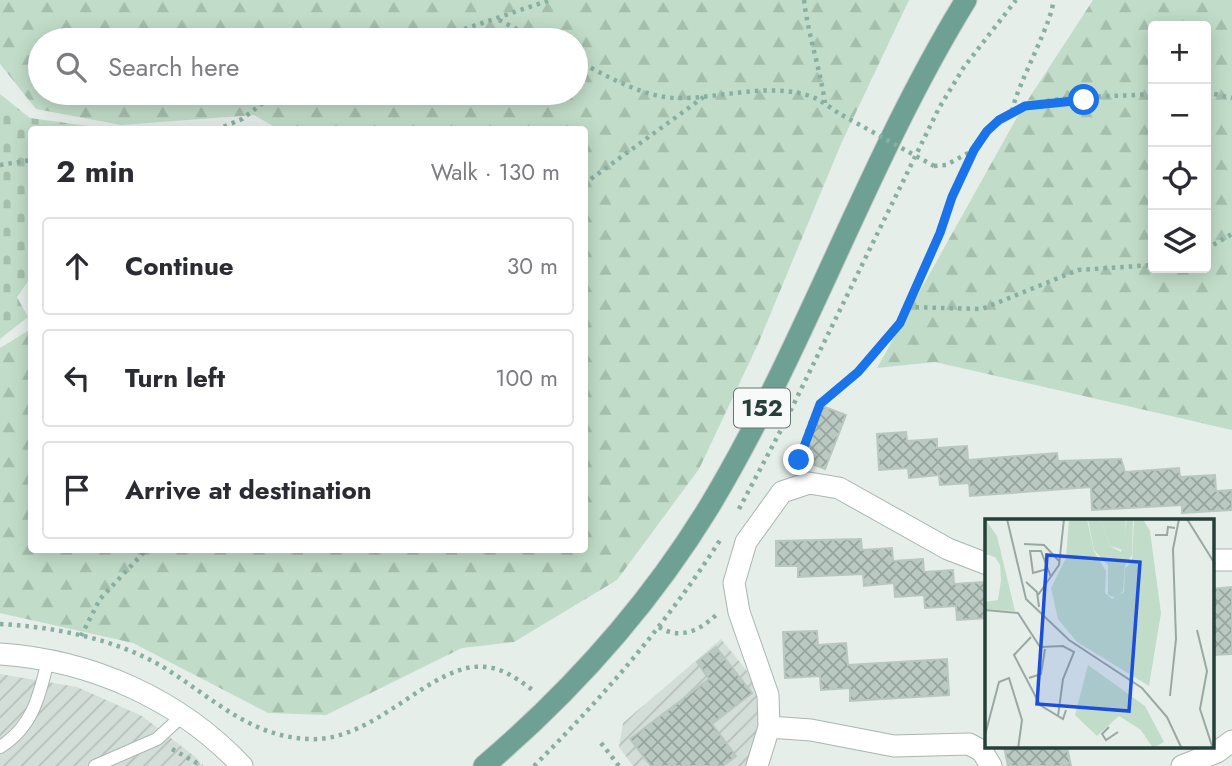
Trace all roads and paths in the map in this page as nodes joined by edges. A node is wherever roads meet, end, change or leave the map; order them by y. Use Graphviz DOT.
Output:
graph roads {
  1 [pos="550,0"];
  2 [pos="804,0"];
  3 [pos="966,0"];
  4 [pos="1053,0"];
  5 [pos="499,20"];
  6 [pos="472,28"];
  7 [pos="515,28"];
  8 [pos="588,66"];
  9 [pos="1211,93"];
  10 [pos="1148,94"];
  11 [pos="706,96"];
  12 [pos="1232,98"];
  13 [pos="825,104"];
  14 [pos="260,105"];
  15 [pos="1012,112"];
  16 [pos="225,126"];
  17 [pos="974,150"];
  18 [pos="28,161"];
  19 [pos="0,165"];
  20 [pos="588,181"];
  21 [pos="1232,234"];
  22 [pos="1211,246"];
  23 [pos="1148,265"];
  24 [pos="907,307"];
  25 [pos="813,467"];
  26 [pos="143,553"];
  27 [pos="1214,559"];
  28 [pos="1232,560"];
  29 [pos="985,563"];
  30 [pos="736,598"];
  31 [pos="0,625"];
  32 [pos="659,627"];
  33 [pos="81,636"];
  34 [pos="0,654"];
  35 [pos="48,660"];
  36 [pos="534,691"];
  37 [pos="182,716"];
  38 [pos="769,727"];
  39 [pos="157,739"];
  40 [pos="1232,741"];
  41 [pos="601,743"];
  42 [pos="0,747"];
  43 [pos="118,762"];
  44 [pos="94,766"];
  45 [pos="202,766"];
  46 [pos="242,766"];
  47 [pos="484,766"];
  48 [pos="619,766"];
  49 [pos="757,766"];
  50 [pos="991,766"];
  51 [pos="1182,766"];
  1 -- 5 [label="path"];
  2 -- 13 [label="path"];
  3 -- 47 [label="main road, 152"];
  4 -- 15 [label="path"];
  5 -- 6 [label="path"];
  5 -- 7 [label="path"];
  8 -- 11 [label="path"];
  9 -- 12 [label="path"];
  10 -- 15 [label="path"];
  11 -- 13 [label="path"];
  11 -- 20 [label="path"];
  13 -- 17 [label="path, bridge"];
  14 -- 16 [label="path"];
  15 -- 17 [label="path"];
  17 -- 24 [label="path"];
  18 -- 19 [label="path"];
  21 -- 22 [label="path"];
  23 -- 24 [label="path"];
  24 -- 25 [label="path"];
  26 -- 33 [label="path"];
  27 -- 28 [label="street"];
  29 -- 30 [label="street"];
  30 -- 32 [label="path"];
  30 -- 38 [label="street"];
  31 -- 33 [label="path"];
  33 -- 36 [label="path"];
  34 -- 35 [label="street"];
  35 -- 37 [label="street"];
  35 -- 42 [label="lane"];
  37 -- 39 [label="lane"];
  37 -- 46 [label="street"];
  38 -- 49 [label="street"];
  38 -- 50 [label="street"];
  39 -- 43 [label="lane"];
  39 -- 45 [label="path"];
  40 -- 51 [label="street"];
  41 -- 48 [label="path"];
  43 -- 44 [label="lane"];
}
